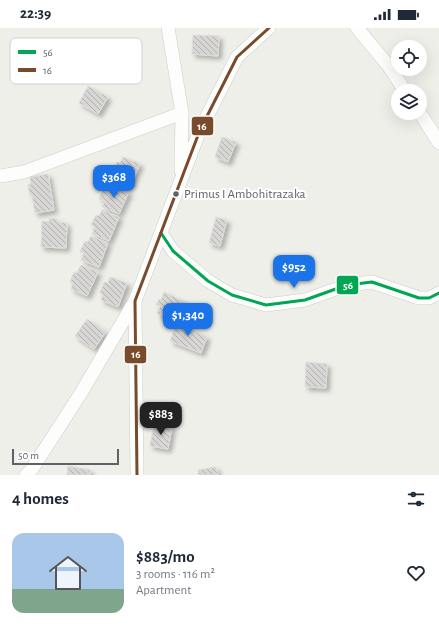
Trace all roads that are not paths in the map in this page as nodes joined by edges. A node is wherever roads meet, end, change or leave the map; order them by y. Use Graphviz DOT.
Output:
graph roads {
  1 [pos="168,28"];
  2 [pos="269,28"];
  3 [pos="357,28"];
  4 [pos="400,84"];
  5 [pos="182,113"];
  6 [pos="424,120"];
  7 [pos="439,143"];
  8 [pos="0,176"];
  9 [pos="180,182"];
  10 [pos="161,233"];
  11 [pos="439,293"];
  12 [pos="135,301"];
  13 [pos="26,475"];
  14 [pos="137,475"];
  1 -- 5 [label="street"];
  2 -- 9 [label="street"];
  3 -- 4 [label="street"];
  5 -- 8 [label="street"];
  5 -- 9 [label="street"];
  6 -- 7 [label="street"];
  9 -- 10 [label="street"];
  10 -- 11 [label="street"];
  10 -- 12 [label="street"];
  12 -- 13 [label="street"];
  12 -- 14 [label="street"];
}
